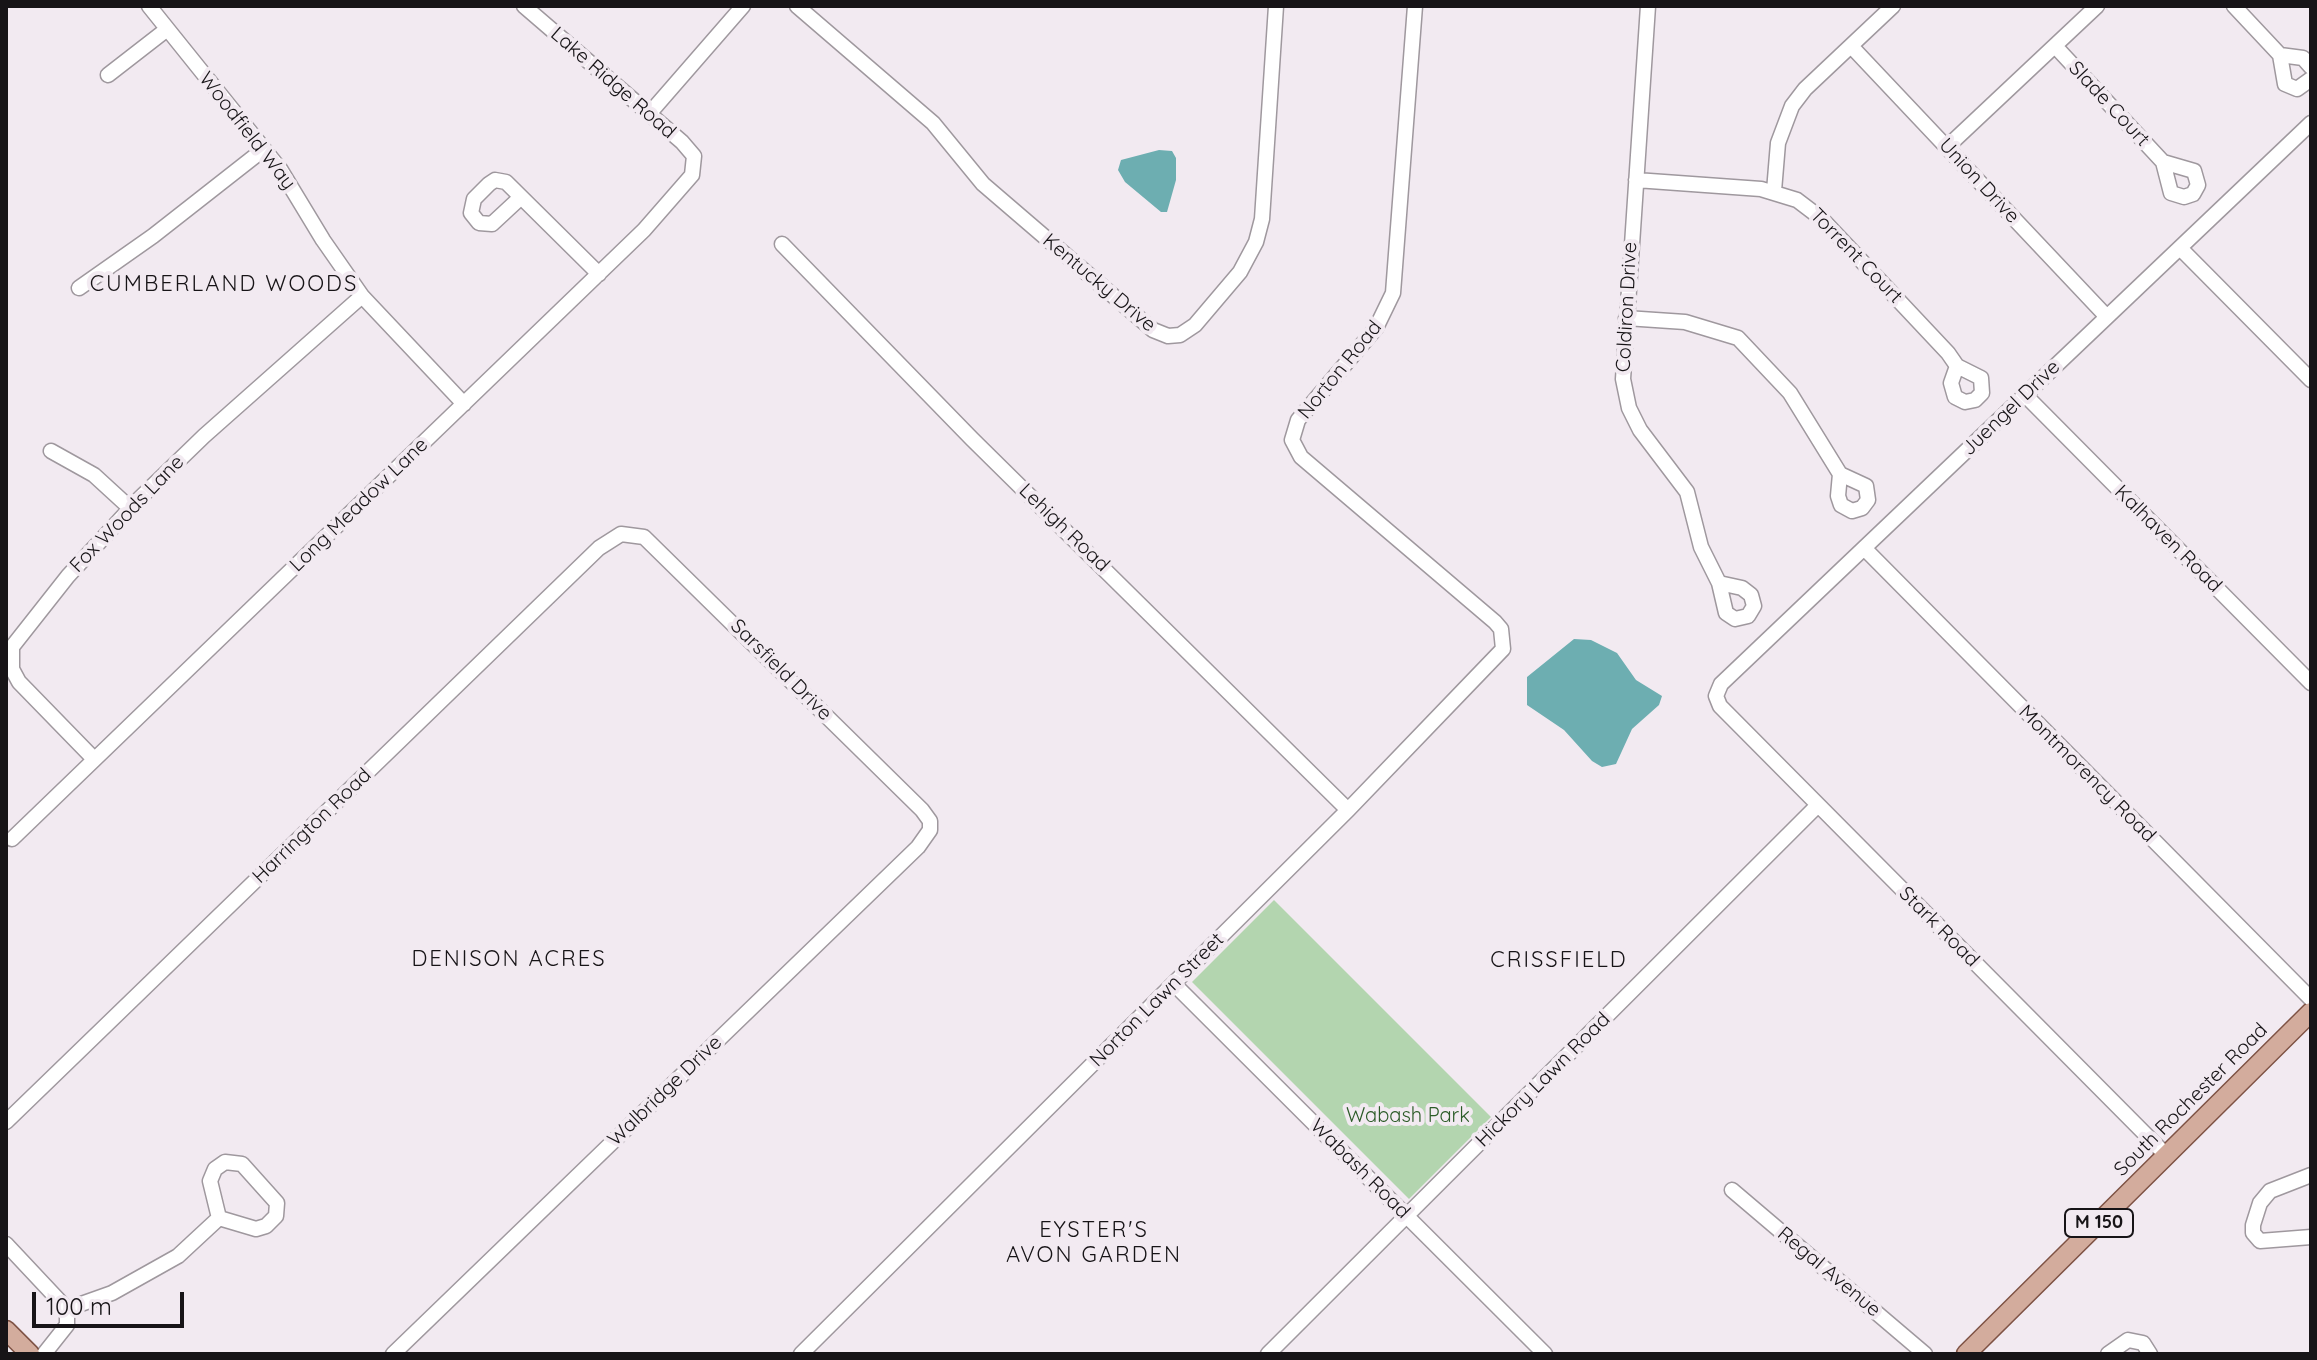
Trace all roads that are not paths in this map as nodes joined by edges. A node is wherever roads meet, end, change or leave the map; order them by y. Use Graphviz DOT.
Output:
graph roads {
  1 [pos="149,6"];
  2 [pos="524,6"];
  3 [pos="743,6"];
  4 [pos="797,6"];
  5 [pos="1276,6"];
  6 [pos="1415,6"];
  7 [pos="1648,6"];
  8 [pos="1893,6"];
  9 [pos="2097,6"];
  10 [pos="2234,6"];
  11 [pos="166,30"];
  12 [pos="1851,46"];
  13 [pos="2055,46"];
  14 [pos="2280,55"];
  15 [pos="2311,67"];
  16 [pos="108,75"];
  17 [pos="2311,79"];
  18 [pos="649,114"];
  19 [pos="2311,123"];
  20 [pos="1947,147"];
  21 [pos="264,149"];
  22 [pos="2163,162"];
  23 [pos="695,164"];
  24 [pos="1636,180"];
  25 [pos="1774,191"];
  26 [pos="520,198"];
  27 [pos="782,244"];
  28 [pos="2180,248"];
  29 [pos="599,274"];
  30 [pos="79,288"];
  31 [pos="362,296"];
  32 [pos="2107,317"];
  33 [pos="1626,318"];
  34 [pos="1957,366"];
  35 [pos="2311,380"];
  36 [pos="2025,395"];
  37 [pos="464,404"];
  38 [pos="51,451"];
  39 [pos="1840,474"];
  40 [pos="130,508"];
  41 [pos="621,534"];
  42 [pos="1864,548"];
  43 [pos="1719,583"];
  44 [pos="1504,641"];
  45 [pos="2311,683"];
  46 [pos="1716,696"];
  47 [pos="94,759"];
  48 [pos="1818,805"];
  49 [pos="1348,810"];
  50 [pos="931,825"];
  51 [pos="12,839"];
  52 [pos="1174,984"];
  53 [pos="2311,999"];
  54 [pos="2311,1012"];
  55 [pos="6,1122"];
  56 [pos="2166,1155"];
  57 [pos="2311,1175"];
  58 [pos="1732,1190"];
  59 [pos="1407,1216"];
  60 [pos="219,1218"];
  61 [pos="2311,1237"];
  62 [pos="6,1244"];
  63 [pos="67,1309"];
  64 [pos="6,1330"];
  65 [pos="30,1354"];
  66 [pos="44,1354"];
  67 [pos="393,1354"];
  68 [pos="801,1354"];
  69 [pos="1268,1354"];
  70 [pos="1545,1354"];
  71 [pos="1925,1354"];
  72 [pos="1966,1354"];
  73 [pos="2108,1354"];
  74 [pos="2150,1354"];
  1 -- 11 [label="street, Woodfield Way"];
  2 -- 18 [label="street, Lake Ridge Road"];
  3 -- 18 [label="street"];
  4 -- 5 [label="street, Kentucky Drive"];
  6 -- 44 [label="street, Norton Road"];
  7 -- 24 [label="street, Coldiron Drive"];
  8 -- 12 [label="street"];
  9 -- 13 [label="street"];
  10 -- 14 [label="street"];
  11 -- 16 [label="street"];
  11 -- 21 [label="street, Woodfield Way"];
  12 -- 20 [label="street, Union Drive"];
  12 -- 25 [label="street"];
  13 -- 20 [label="street"];
  13 -- 22 [label="street, Slade Court"];
  14 -- 15 [label="street"];
  14 -- 17 [label="street"];
  18 -- 23 [label="street, Lake Ridge Road"];
  19 -- 28 [label="street, Juengel Drive"];
  20 -- 32 [label="street, Union Drive"];
  21 -- 30 [label="street"];
  21 -- 31 [label="street, Woodfield Way"];
  23 -- 29 [label="street, Long Meadow Lane"];
  24 -- 25 [label="street, Torrent Court"];
  24 -- 33 [label="street, Coldiron Drive"];
  25 -- 34 [label="street, Torrent Court"];
  26 -- 29 [label="street"];
  27 -- 49 [label="street, Lehigh Road"];
  28 -- 32 [label="street, Juengel Drive"];
  28 -- 35 [label="street"];
  29 -- 37 [label="street, Long Meadow Lane"];
  31 -- 37 [label="street, Woodfield Way"];
  31 -- 40 [label="street, Fox Woods Lane"];
  32 -- 36 [label="street, Juengel Drive"];
  33 -- 39 [label="street"];
  33 -- 43 [label="street, Coldiron Drive"];
  36 -- 42 [label="street, Juengel Drive"];
  36 -- 45 [label="street, Kalhaven Road"];
  37 -- 47 [label="street, Long Meadow Lane"];
  38 -- 40 [label="street"];
  40 -- 47 [label="street, Fox Woods Lane"];
  41 -- 50 [label="street, Sarsfield Drive"];
  41 -- 55 [label="street, Harrington Road"];
  42 -- 46 [label="street, Juengel Drive"];
  42 -- 53 [label="street, Montmorency Road"];
  44 -- 49 [label="street, Norton Lawn Street"];
  46 -- 48 [label="street, Stark Road"];
  47 -- 51 [label="street, Long Meadow Lane"];
  48 -- 56 [label="street, Stark Road"];
  48 -- 59 [label="street, Hickory Lawn Road"];
  49 -- 52 [label="street, Norton Lawn Street"];
  50 -- 67 [label="street, Walbridge Drive"];
  52 -- 59 [label="street, Wabash Road"];
  52 -- 68 [label="street, Norton Lawn Street"];
  54 -- 56 [label="main road, South Rochester Road / M 150"];
  56 -- 72 [label="main road, South Rochester Road / M 150"];
  57 -- 61 [label="street"];
  58 -- 71 [label="street, Regal Avenue"];
  59 -- 69 [label="street, Hickory Lawn Road"];
  59 -- 70 [label="street, Wabash Road"];
  60 -- 60 [label="street"];
  60 -- 63 [label="street"];
  62 -- 63 [label="street"];
  63 -- 66 [label="street"];
  64 -- 65 [label="main road"];
  73 -- 74 [label="street"];
}
